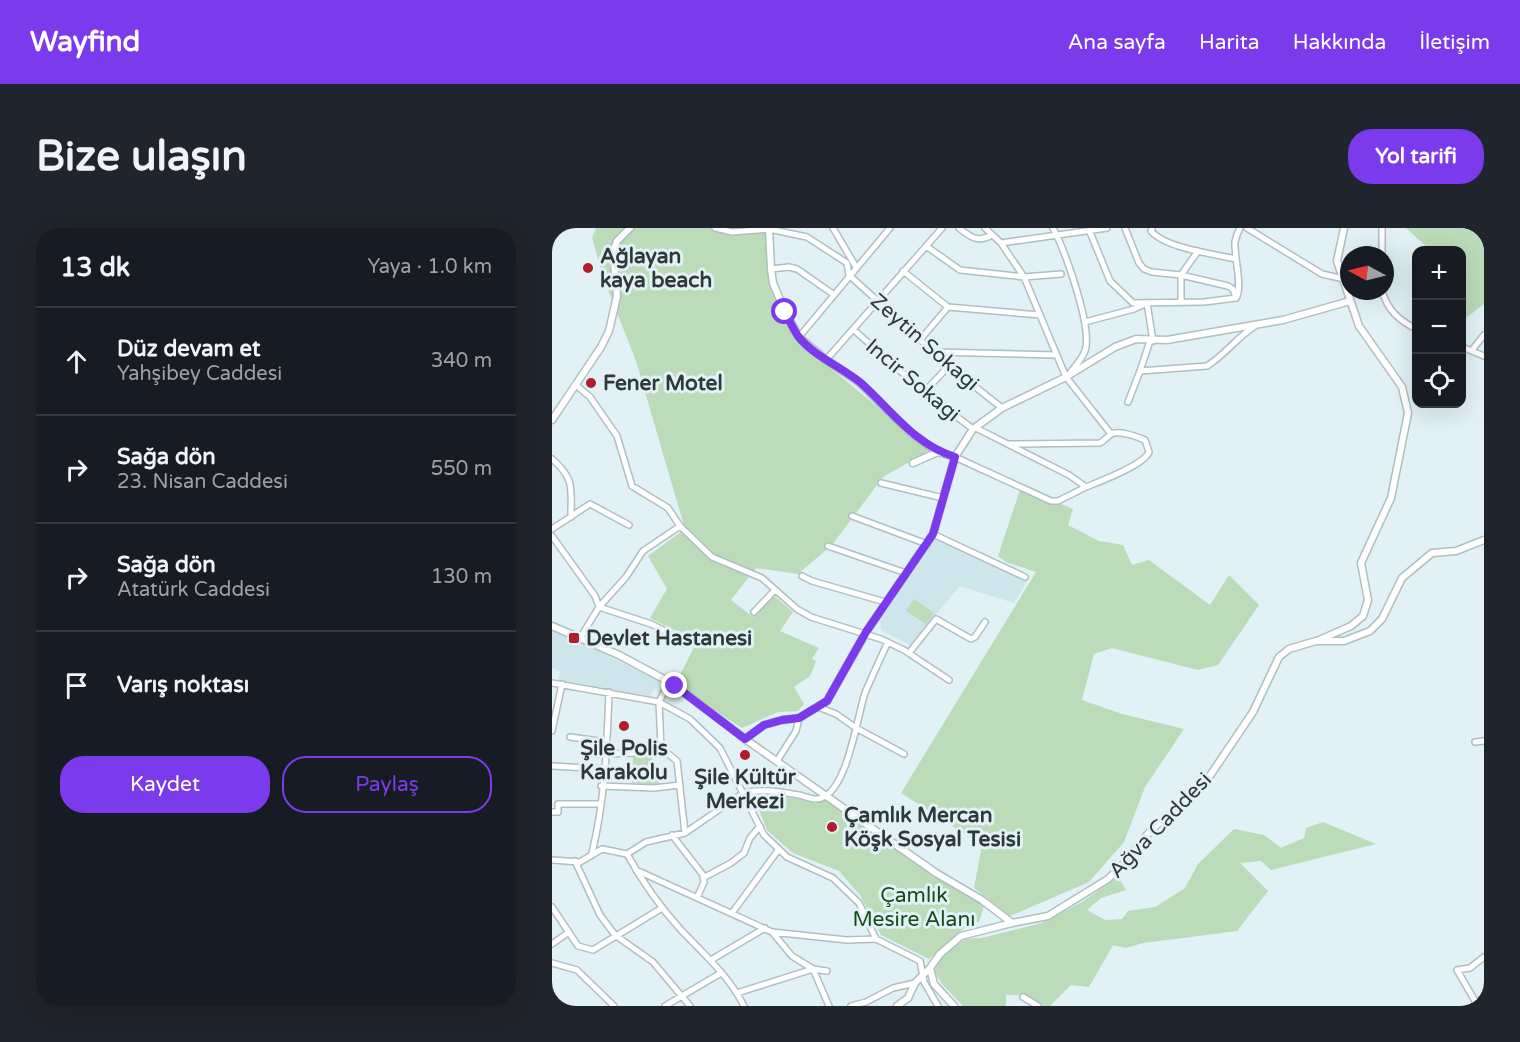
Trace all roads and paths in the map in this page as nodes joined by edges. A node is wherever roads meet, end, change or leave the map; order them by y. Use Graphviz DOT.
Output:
graph roads {
  1 [pos="630,228"];
  2 [pos="715,228"];
  3 [pos="833,228"];
  4 [pos="890,228"];
  5 [pos="942,228"];
  6 [pos="959,228"];
  7 [pos="995,228"];
  8 [pos="1053,228"];
  9 [pos="1107,228"];
  10 [pos="1125,228"];
  11 [pos="1152,228"];
  12 [pos="1240,228"];
  13 [pos="1247,228"];
  14 [pos="1344,228"];
  15 [pos="1382,228"];
  16 [pos="770,229"];
  17 [pos="988,232"];
  18 [pos="1090,232"];
  19 [pos="1056,234"];
  20 [pos="1001,243"];
  21 [pos="926,246"];
  22 [pos="1340,246"];
  23 [pos="1382,246"];
  24 [pos="1340,247"];
  25 [pos="1198,251"];
  26 [pos="1236,259"];
  27 [pos="856,267"];
  28 [pos="771,269"];
  29 [pos="1340,269"];
  30 [pos="903,271"];
  31 [pos="1061,274"];
  32 [pos="849,275"];
  33 [pos="1181,275"];
  34 [pos="1024,277"];
  35 [pos="1340,278"];
  36 [pos="833,294"];
  37 [pos="1236,298"];
  38 [pos="1386,300"];
  39 [pos="1350,301"];
  40 [pos="879,302"];
  41 [pos="1181,302"];
  42 [pos="1147,303"];
  43 [pos="948,307"];
  44 [pos="1040,315"];
  45 [pos="1085,322"];
  46 [pos="1258,324"];
  47 [pos="1412,326"];
  48 [pos="854,330"];
  49 [pos="1484,335"];
  50 [pos="799,337"];
  51 [pos="920,340"];
  52 [pos="1152,341"];
  53 [pos="1466,348"];
  54 [pos="1472,350"];
  55 [pos="934,352"];
  56 [pos="1056,355"];
  57 [pos="1484,356"];
  58 [pos="826,360"];
  59 [pos="949,366"];
  60 [pos="1140,371"];
  61 [pos="1066,377"];
  62 [pos="576,385"];
  63 [pos="924,392"];
  64 [pos="1128,402"];
  65 [pos="1002,408"];
  66 [pos="552,420"];
  67 [pos="975,429"];
  68 [pos="1111,434"];
  69 [pos="1009,444"];
  70 [pos="938,452"];
  71 [pos="955,457"];
  72 [pos="552,459"];
  73 [pos="913,463"];
  74 [pos="881,483"];
  75 [pos="1086,487"];
  76 [pos="943,498"];
  77 [pos="852,516"];
  78 [pos="571,517"];
  79 [pos="629,525"];
  80 [pos="680,526"];
  81 [pos="552,529"];
  82 [pos="933,534"];
  83 [pos="552,536"];
  84 [pos="1484,540"];
  85 [pos="927,544"];
  86 [pos="828,546"];
  87 [pos="906,573"];
  88 [pos="802,576"];
  89 [pos="1025,577"];
  90 [pos="774,591"];
  91 [pos="885,602"];
  92 [pos="599,607"];
  93 [pos="754,612"];
  94 [pos="985,622"];
  95 [pos="552,626"];
  96 [pos="866,632"];
  97 [pos="677,637"];
  98 [pos="580,638"];
  99 [pos="888,642"];
  100 [pos="1316,642"];
  101 [pos="909,653"];
  102 [pos="949,680"];
  103 [pos="669,682"];
  104 [pos="552,683"];
  105 [pos="562,684"];
  106 [pos="609,692"];
  107 [pos="659,702"];
  108 [pos="818,706"];
  109 [pos="799,718"];
  110 [pos="856,728"];
  111 [pos="552,731"];
  112 [pos="570,737"];
  113 [pos="745,739"];
  114 [pos="1484,741"];
  115 [pos="606,742"];
  116 [pos="1475,742"];
  117 [pos="666,752"];
  118 [pos="607,754"];
  119 [pos="904,754"];
  120 [pos="777,761"];
  121 [pos="552,766"];
  122 [pos="606,769"];
  123 [pos="680,785"];
  124 [pos="601,786"];
  125 [pos="744,793"];
  126 [pos="826,796"];
  127 [pos="601,804"];
  128 [pos="552,812"];
  129 [pos="760,826"];
  130 [pos="685,833"];
  131 [pos="672,835"];
  132 [pos="779,849"];
  133 [pos="592,853"];
  134 [pos="627,854"];
  135 [pos="552,860"];
  136 [pos="575,861"];
  137 [pos="636,870"];
  138 [pos="703,878"];
  139 [pos="697,898"];
  140 [pos="552,907"];
  141 [pos="662,908"];
  142 [pos="732,914"];
  143 [pos="1012,923"];
  144 [pos="765,928"];
  145 [pos="569,932"];
  146 [pos="772,932"];
  147 [pos="615,935"];
  148 [pos="876,939"];
  149 [pos="552,944"];
  150 [pos="1484,957"];
  151 [pos="711,960"];
  152 [pos="552,963"];
  153 [pos="930,968"];
  154 [pos="813,969"];
  155 [pos="827,971"];
  156 [pos="721,973"];
  157 [pos="922,976"];
  158 [pos="915,982"];
  159 [pos="737,993"];
  160 [pos="1023,997"];
  161 [pos="682,998"];
  162 [pos="610,1005"];
  163 [pos="665,1006"];
  164 [pos="690,1006"];
  165 [pos="744,1006"];
  166 [pos="830,1006"];
  167 [pos="851,1006"];
  168 [pos="897,1006"];
  169 [pos="938,1006"];
  170 [pos="954,1006"];
  171 [pos="1038,1006"];
  172 [pos="1478,1006"];
  1 -- 62 [label="street"];
  2 -- 16 [label="street, Zeytin Sokagi"];
  3 -- 27 [label="street"];
  4 -- 27 [label="street"];
  5 -- 21 [label="street"];
  6 -- 17 [label="street"];
  7 -- 17 [label="street"];
  8 -- 19 [label="street"];
  9 -- 18 [label="street"];
  10 -- 33 [label="street"];
  11 -- 25 [label="street"];
  12 -- 26 [label="street"];
  13 -- 35 [label="street"];
  14 -- 22 [label="street"];
  15 -- 23 [label="street"];
  16 -- 28 [label="street"];
  16 -- 32 [label="street, Zeytin Sokagi"];
  17 -- 20 [label="street"];
  18 -- 19 [label="street"];
  18 -- 42 [label="street"];
  19 -- 20 [label="street"];
  19 -- 45 [label="street"];
  20 -- 34 [label="street"];
  21 -- 30 [label="street"];
  21 -- 34 [label="street"];
  24 -- 29 [label="street"];
  25 -- 26 [label="street"];
  25 -- 33 [label="street"];
  26 -- 37 [label="street"];
  27 -- 32 [label="street"];
  28 -- 36 [label="street"];
  28 -- 50 [label="street"];
  30 -- 40 [label="street"];
  30 -- 43 [label="street"];
  31 -- 34 [label="street"];
  32 -- 36 [label="street"];
  32 -- 40 [label="street, Zeytin Sokagi"];
  33 -- 37 [label="street"];
  33 -- 41 [label="street"];
  34 -- 44 [label="street"];
  36 -- 50 [label="street"];
  37 -- 41 [label="street"];
  38 -- 47 [label="street"];
  39 -- 46 [label="street"];
  39 -- 100 [label="street"];
  40 -- 48 [label="street"];
  40 -- 51 [label="street, Zeytin Sokagi"];
  41 -- 42 [label="street"];
  42 -- 45 [label="street"];
  42 -- 52 [label="street"];
  43 -- 44 [label="street"];
  43 -- 51 [label="street"];
  44 -- 56 [label="street"];
  45 -- 61 [label="street"];
  46 -- 52 [label="street"];
  46 -- 60 [label="street"];
  48 -- 58 [label="street"];
  48 -- 63 [label="street, Incir Sokagi"];
  49 -- 54 [label="street"];
  50 -- 58 [label="street"];
  51 -- 55 [label="street, Zeytin Sokagi"];
  52 -- 60 [label="street"];
  52 -- 61 [label="street"];
  53 -- 54 [label="street"];
  54 -- 57 [label="street"];
  55 -- 56 [label="street"];
  55 -- 59 [label="street, Zeytin Sokagi"];
  56 -- 61 [label="street"];
  58 -- 70 [label="street"];
  59 -- 63 [label="street"];
  59 -- 65 [label="street, Zeytin Sokagi"];
  60 -- 64 [label="street"];
  61 -- 65 [label="street"];
  61 -- 68 [label="street"];
  62 -- 66 [label="street"];
  62 -- 80 [label="street"];
  63 -- 67 [label="street, Incir Sokagi"];
  65 -- 67 [label="street"];
  67 -- 69 [label="street, Incir Sokagi"];
  67 -- 71 [label="street"];
  68 -- 69 [label="street"];
  68 -- 75 [label="street"];
  69 -- 75 [label="street, Incir Sokagi"];
  70 -- 71 [label="street"];
  70 -- 73 [label="street"];
  71 -- 75 [label="street"];
  71 -- 76 [label="street"];
  72 -- 78 [label="street"];
  74 -- 76 [label="street"];
  76 -- 82 [label="street"];
  77 -- 85 [label="street"];
  78 -- 79 [label="street"];
  78 -- 81 [label="street"];
  80 -- 90 [label="street"];
  80 -- 92 [label="street"];
  82 -- 85 [label="street"];
  82 -- 89 [label="street"];
  83 -- 92 [label="street"];
  84 -- 100 [label="street, Ağva Caddesi"];
  85 -- 87 [label="street"];
  86 -- 87 [label="street"];
  87 -- 91 [label="street"];
  88 -- 91 [label="street"];
  90 -- 93 [label="street"];
  90 -- 96 [label="street"];
  91 -- 96 [label="street"];
  92 -- 97 [label="street"];
  92 -- 98 [label="street"];
  94 -- 101 [label="street"];
  95 -- 98 [label="street"];
  96 -- 99 [label="street"];
  96 -- 108 [label="street"];
  98 -- 103 [label="street"];
  99 -- 101 [label="street"];
  99 -- 110 [label="street"];
  100 -- 143 [label="street, Ağva Caddesi"];
  101 -- 102 [label="street"];
  103 -- 107 [label="street"];
  103 -- 113 [label="street"];
  104 -- 105 [label="street"];
  105 -- 106 [label="street"];
  105 -- 111 [label="street"];
  106 -- 107 [label="street"];
  106 -- 115 [label="street"];
  107 -- 117 [label="street"];
  107 -- 125 [label="street"];
  108 -- 109 [label="street"];
  108 -- 110 [label="street"];
  109 -- 113 [label="street"];
  109 -- 120 [label="street"];
  110 -- 119 [label="street"];
  110 -- 126 [label="street"];
  112 -- 115 [label="street"];
  113 -- 120 [label="street"];
  114 -- 116 [label="street"];
  115 -- 118 [label="street"];
  117 -- 118 [label="street"];
  117 -- 123 [label="street"];
  118 -- 122 [label="street"];
  120 -- 126 [label="street"];
  121 -- 122 [label="street"];
  122 -- 124 [label="street"];
  123 -- 124 [label="street"];
  123 -- 130 [label="street"];
  124 -- 127 [label="street"];
  125 -- 126 [label="street"];
  125 -- 129 [label="street"];
  125 -- 130 [label="street"];
  126 -- 143 [label="street"];
  127 -- 128 [label="street"];
  127 -- 133 [label="street"];
  129 -- 132 [label="street"];
  129 -- 138 [label="street"];
  130 -- 131 [label="street"];
  131 -- 134 [label="street"];
  131 -- 138 [label="street"];
  132 -- 142 [label="street"];
  132 -- 148 [label="street"];
  133 -- 134 [label="street"];
  133 -- 136 [label="street"];
  134 -- 137 [label="street"];
  135 -- 136 [label="street"];
  136 -- 147 [label="street"];
  137 -- 139 [label="street"];
  137 -- 141 [label="street"];
  138 -- 139 [label="street"];
  139 -- 142 [label="street"];
  140 -- 145 [label="street"];
  141 -- 147 [label="street"];
  141 -- 151 [label="street"];
  142 -- 144 [label="street"];
  143 -- 153 [label="street, Ağva Caddesi"];
  144 -- 146 [label="street"];
  144 -- 151 [label="street"];
  145 -- 147 [label="street"];
  145 -- 149 [label="street"];
  146 -- 148 [label="street"];
  146 -- 154 [label="street"];
  147 -- 161 [label="street"];
  148 -- 157 [label="street"];
  150 -- 172 [label="street"];
  151 -- 156 [label="street"];
  152 -- 162 [label="street"];
  153 -- 157 [label="street, Ağva Caddesi"];
  153 -- 170 [label="street"];
  154 -- 155 [label="street"];
  154 -- 159 [label="street"];
  154 -- 166 [label="street"];
  156 -- 159 [label="street"];
  156 -- 161 [label="street"];
  157 -- 158 [label="street, Ağva Caddesi"];
  157 -- 169 [label="street"];
  158 -- 167 [label="street"];
  158 -- 168 [label="street, Ağva Caddesi"];
  159 -- 165 [label="street"];
  160 -- 171 [label="street"];
  161 -- 163 [label="street"];
  161 -- 164 [label="street"];
}
